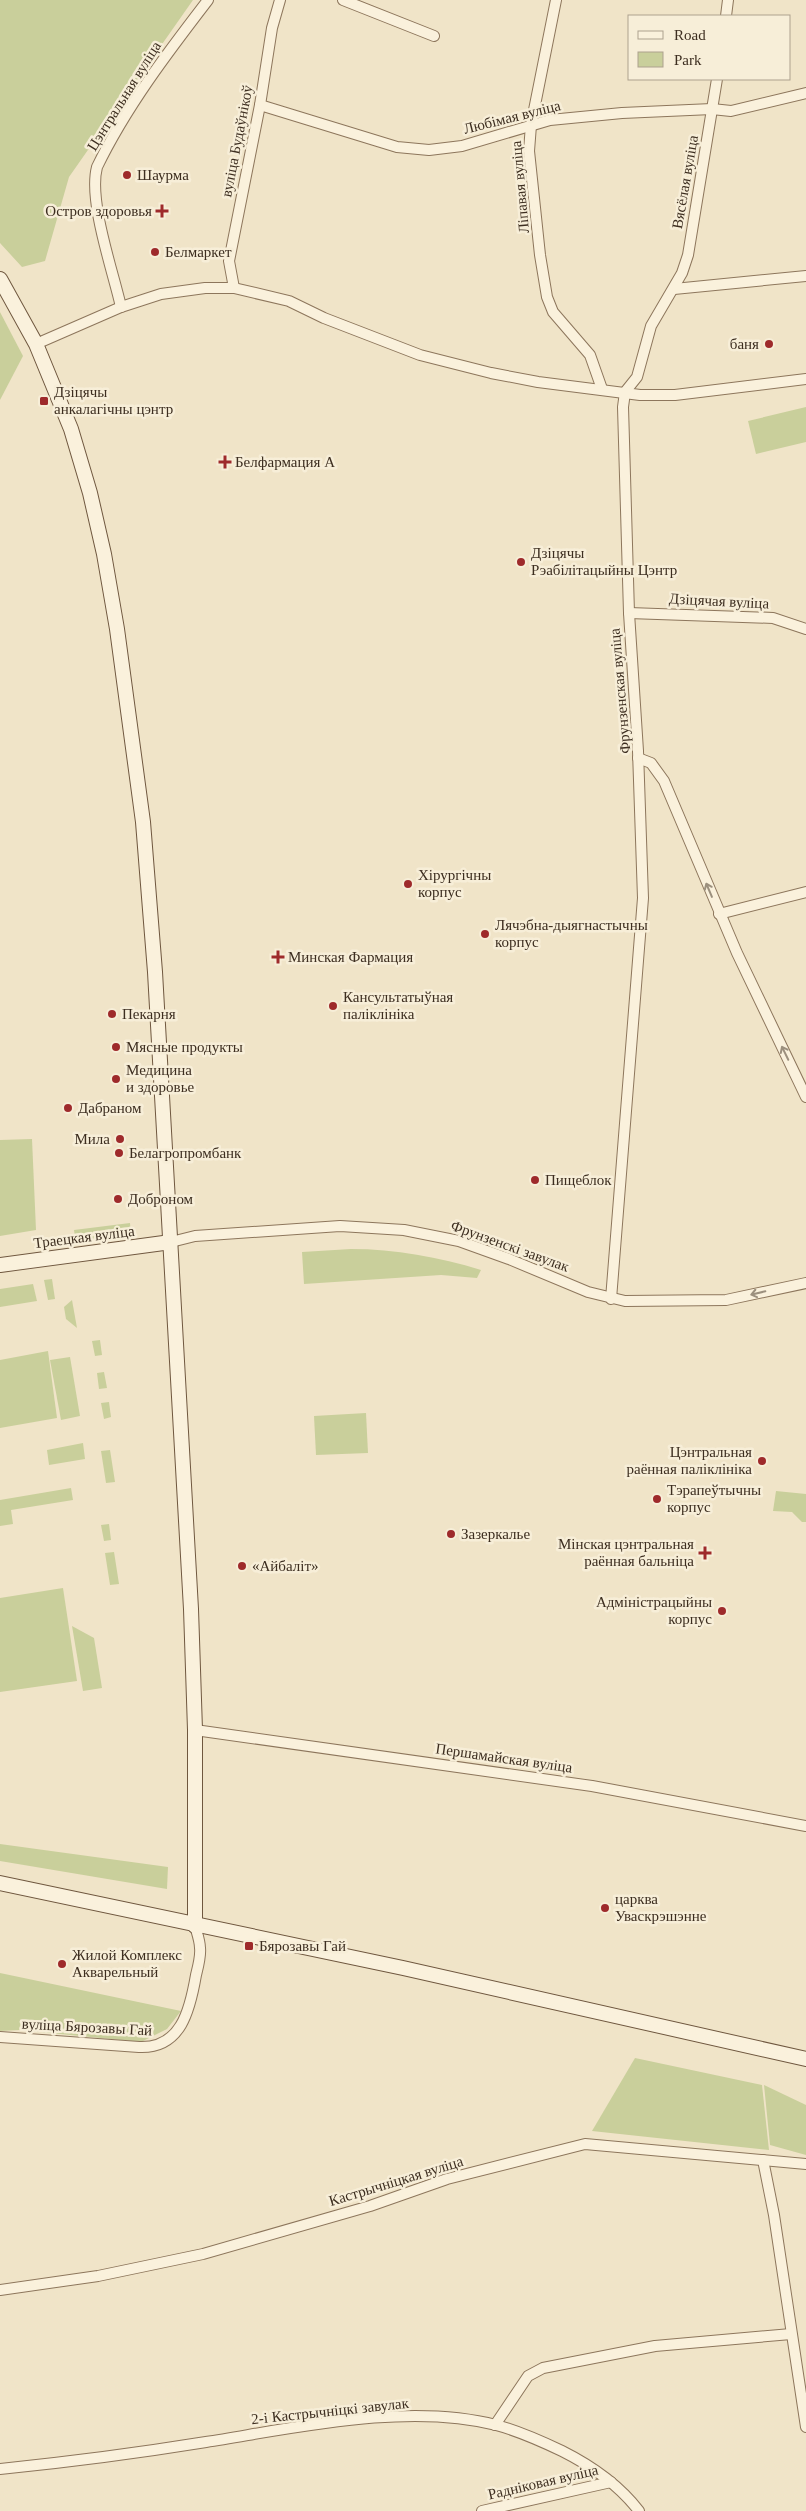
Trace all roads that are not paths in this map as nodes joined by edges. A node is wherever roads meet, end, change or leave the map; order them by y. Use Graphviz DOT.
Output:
graph roads {
  1 [pos="208,0"];
  2 [pos="280,0"];
  3 [pos="343,0"];
  4 [pos="556,0"];
  5 [pos="728,0"];
  6 [pos="726,15"];
  7 [pos="434,36"];
  8 [pos="717,80"];
  9 [pos="806,93"];
  10 [pos="260,105"];
  11 [pos="712,109"];
  12 [pos="531,125"];
  13 [pos="806,276"];
  14 [pos="0,279"];
  15 [pos="234,288"];
  16 [pos="674,288"];
  17 [pos="121,307"];
  18 [pos="36,344"];
  19 [pos="806,379"];
  20 [pos="602,389"];
  21 [pos="625,392"];
  22 [pos="629,613"];
  23 [pos="806,630"];
  24 [pos="638,758"];
  25 [pos="806,892"];
  26 [pos="720,914"];
  27 [pos="806,1097"];
  28 [pos="171,1242"];
  29 [pos="0,1265"];
  30 [pos="806,1283"];
  31 [pos="611,1299"];
  32 [pos="196,1730"];
  33 [pos="806,1826"];
  34 [pos="0,1883"];
  35 [pos="195,1926"];
  36 [pos="0,2037"];
  37 [pos="806,2059"];
  38 [pos="763,2160"];
  39 [pos="806,2164"];
  40 [pos="0,2290"];
  41 [pos="791,2334"];
  42 [pos="495,2425"];
  43 [pos="806,2427"];
  44 [pos="0,2469"];
  45 [pos="611,2482"];
  46 [pos="482,2511"];
  47 [pos="639,2511"];
  1 -- 17 [label="street, Цэнтральная вуліца"];
  2 -- 10 [label="street, вуліца Будаўнікоў"];
  3 -- 7 [label="street"];
  4 -- 12 [label="street, Ліпавая вуліца"];
  5 -- 6 [label="street"];
  8 -- 11 [label="street, Вясёлая вуліца"];
  9 -- 11 [label="street, Любімая вуліца"];
  10 -- 12 [label="street, Любімая вуліца"];
  10 -- 15 [label="street, вуліца Будаўнікоў"];
  11 -- 12 [label="street, Любімая вуліца"];
  11 -- 16 [label="street, Вясёлая вуліца"];
  12 -- 20 [label="street, Ліпавая вуліца"];
  13 -- 16 [label="street"];
  14 -- 18 [label="main road"];
  15 -- 17 [label="street"];
  15 -- 20 [label="street"];
  16 -- 21 [label="street, Вясёлая вуліца"];
  17 -- 18 [label="street"];
  18 -- 28 [label="main road"];
  19 -- 21 [label="street"];
  20 -- 21 [label="street"];
  21 -- 22 [label="street, Фрунзенская вуліца"];
  22 -- 23 [label="street, Дзіцячая вуліца"];
  22 -- 24 [label="street, Фрунзенская вуліца"];
  26 -- 24 [label="street, Фрунзенская вуліца, one-way"];
  24 -- 31 [label="street"];
  25 -- 26 [label="street"];
  27 -- 26 [label="street, Фрунзенская вуліца, one-way"];
  28 -- 29 [label="main road, Траецкая вуліца"];
  28 -- 31 [label="street, Фрунзенскі завулак"];
  28 -- 32 [label="main road"];
  30 -- 31 [label="street, Фрунзенскі завулак, one-way"];
  32 -- 33 [label="street, Першамайская вуліца"];
  32 -- 35 [label="main road"];
  34 -- 35 [label="main road"];
  35 -- 36 [label="street, вуліца Бярозавы Гай"];
  35 -- 37 [label="main road"];
  38 -- 39 [label="street, Кастрычніцкая вуліца"];
  38 -- 40 [label="street, Кастрычніцкая вуліца"];
  38 -- 41 [label="street"];
  41 -- 42 [label="street"];
  41 -- 43 [label="street"];
  42 -- 44 [label="street, 2-і Кастрычніцкі завулак"];
  42 -- 45 [label="street, 2-і Кастрычніцкі завулак"];
  45 -- 46 [label="street, Радніковая вуліца"];
  45 -- 47 [label="street, 2-і Кастрычніцкі завулак"];
}
